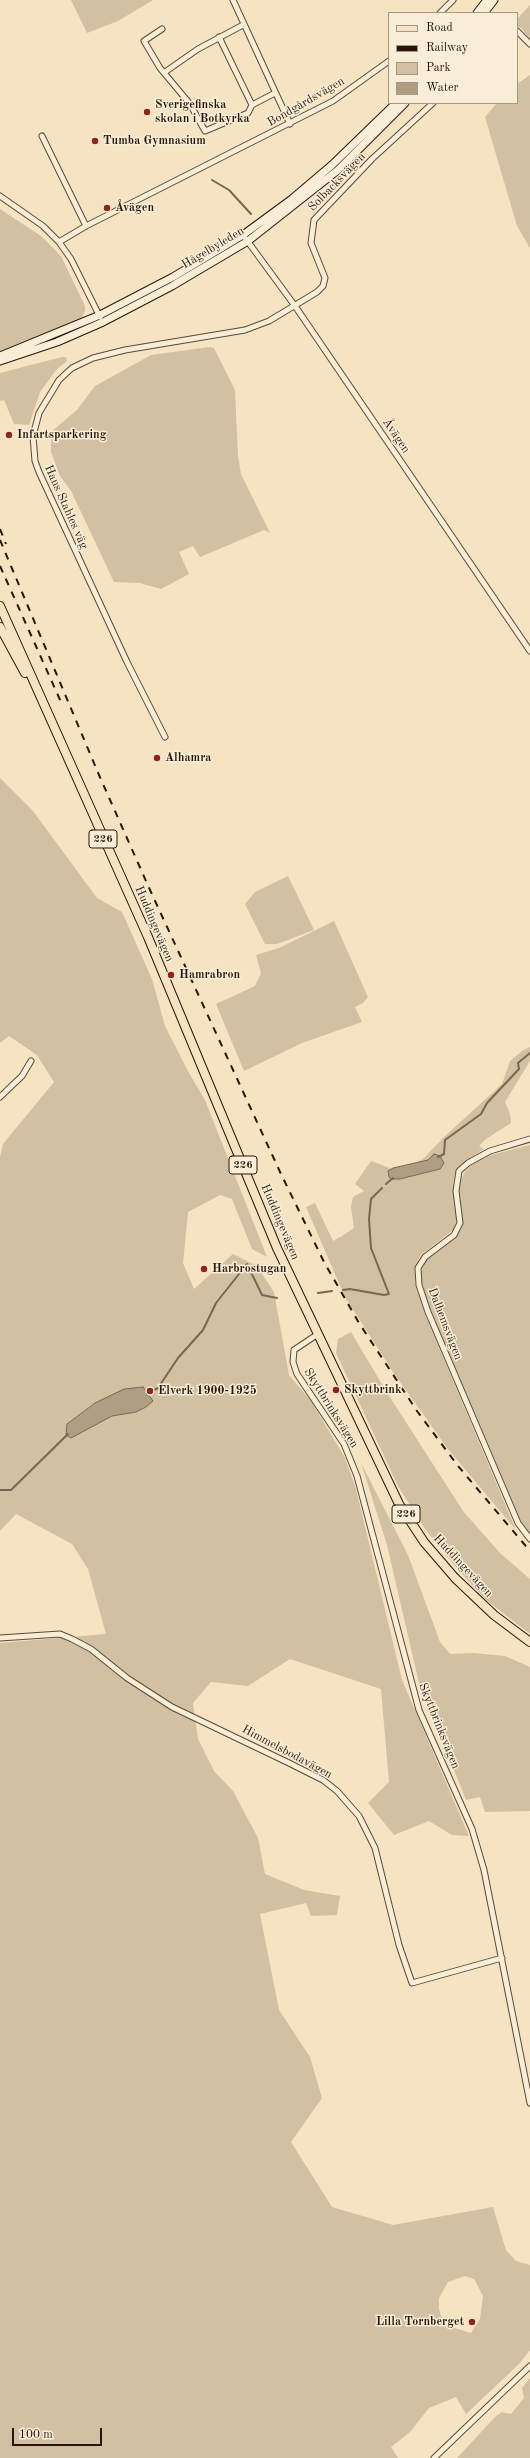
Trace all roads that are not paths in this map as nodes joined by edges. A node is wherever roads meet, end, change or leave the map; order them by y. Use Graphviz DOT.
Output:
graph roads {
  1 [pos="233,0"];
  2 [pos="453,0"];
  3 [pos="487,0"];
  4 [pos="494,0"];
  5 [pos="441,12"];
  6 [pos="478,12"];
  7 [pos="485,12"];
  8 [pos="243,25"];
  9 [pos="162,28"];
  10 [pos="518,32"];
  11 [pos="219,36"];
  12 [pos="530,44"];
  13 [pos="388,62"];
  14 [pos="165,72"];
  15 [pos="275,92"];
  16 [pos="395,104"];
  17 [pos="404,104"];
  18 [pos="433,104"];
  19 [pos="252,105"];
  20 [pos="290,124"];
  21 [pos="42,136"];
  22 [pos="0,196"];
  23 [pos="86,226"];
  24 [pos="243,235"];
  25 [pos="59,242"];
  26 [pos="248,242"];
  27 [pos="295,306"];
  28 [pos="101,319"];
  29 [pos="0,356"];
  30 [pos="0,362"];
  31 [pos="0,606"];
  32 [pos="0,627"];
  33 [pos="530,650"];
  34 [pos="42,705"];
  35 [pos="165,737"];
  36 [pos="31,1061"];
  37 [pos="0,1097"];
  38 [pos="530,1139"];
  39 [pos="318,1334"];
  40 [pos="530,1539"];
  41 [pos="0,1638"];
  42 [pos="530,1642"];
  43 [pos="502,1958"];
  44 [pos="530,2103"];
  45 [pos="530,2366"];
  46 [pos="434,2458"];
  1 -- 8 [label="street"];
  2 -- 5 [label="street"];
  3 -- 6 [label="main road"];
  4 -- 7 [label="main road"];
  8 -- 11 [label="street"];
  8 -- 15 [label="street"];
  9 -- 14 [label="street"];
  10 -- 12 [label="street"];
  11 -- 14 [label="street"];
  11 -- 19 [label="street"];
  13 -- 20 [label="street, Bondgårdsvägen"];
  14 -- 19 [label="street"];
  15 -- 19 [label="street"];
  15 -- 20 [label="street"];
  16 -- 24 [label="main road, Hågelbyleden"];
  17 -- 26 [label="main road, Hågelbyleden"];
  18 -- 27 [label="street, Solbacksvägen"];
  20 -- 23 [label="street, Bondgårdsvägen"];
  21 -- 23 [label="street"];
  22 -- 25 [label="street"];
  23 -- 25 [label="street, Bondgårdsvägen"];
  24 -- 26 [label="street, Åvägen"];
  24 -- 28 [label="main road, Hågelbyleden"];
  25 -- 28 [label="street"];
  26 -- 27 [label="street, Åvägen"];
  26 -- 28 [label="main road, Hågelbyleden"];
  27 -- 33 [label="street, Åvägen"];
  27 -- 35 [label="street, Hans Stahles väg"];
  28 -- 29 [label="main road, Hågelbyleden"];
  28 -- 30 [label="main road, Hågelbyleden"];
  31 -- 34 [label="main road, Huddingevägen / 226"];
  32 -- 34 [label="main road, Huddingevägen / 226"];
  34 -- 39 [label="main road, Huddingevägen / 226"];
  36 -- 37 [label="street"];
  38 -- 40 [label="street, Dalhemsvägen"];
  39 -- 42 [label="main road, Huddingevägen / 226"];
  39 -- 43 [label="street, Skyttbrinksvägen"];
  41 -- 43 [label="street, Himmelsbodavägen"];
  43 -- 44 [label="street, Skyttbrinksvägen"];
  45 -- 46 [label="street"];
}
